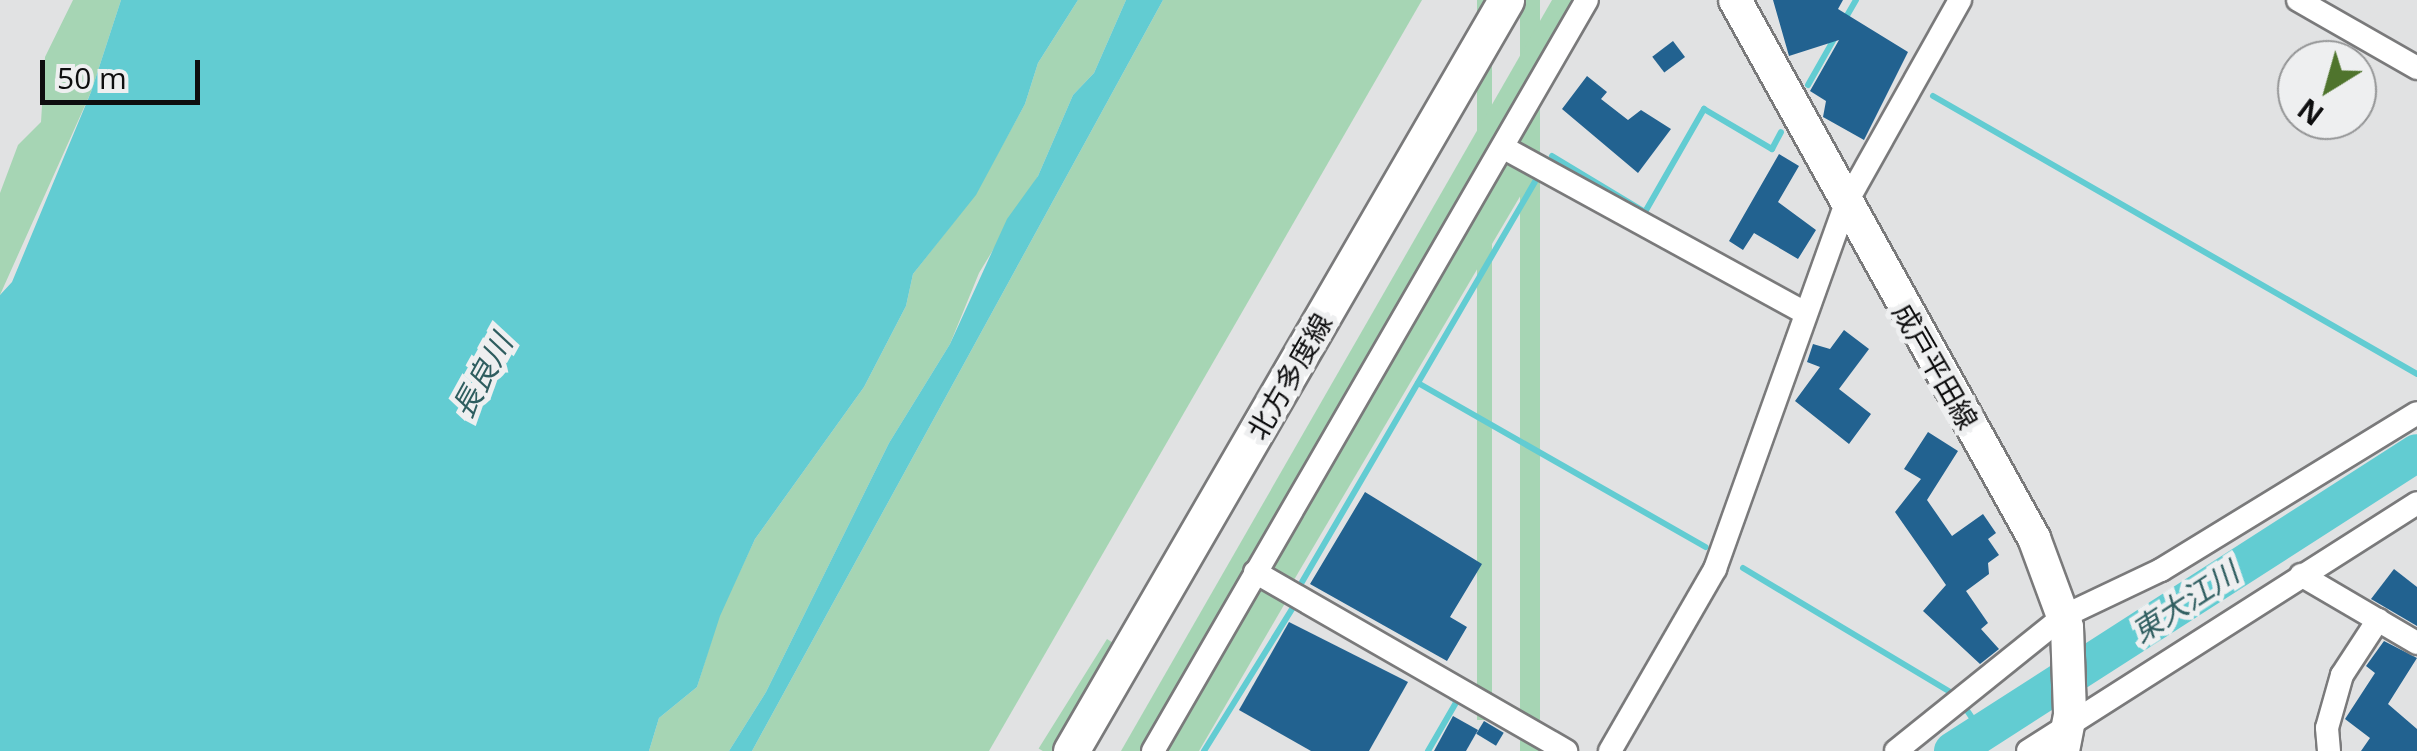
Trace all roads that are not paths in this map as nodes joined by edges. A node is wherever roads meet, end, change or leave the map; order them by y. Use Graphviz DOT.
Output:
graph roads {
  1 [pos="1506,0"];
  2 [pos="1588,0"];
  3 [pos="1735,0"];
  4 [pos="1960,0"];
  5 [pos="2298,0"];
  6 [pos="2417,68"];
  7 [pos="1504,148"];
  8 [pos="1845,205"];
  9 [pos="1803,312"];
  10 [pos="2417,413"];
  11 [pos="2417,503"];
  12 [pos="1255,572"];
  13 [pos="2301,575"];
  14 [pos="2378,620"];
  15 [pos="2065,621"];
  16 [pos="2417,643"];
  17 [pos="2067,732"];
  18 [pos="1071,751"];
  19 [pos="1153,751"];
  20 [pos="1566,751"];
  21 [pos="1610,751"];
  22 [pos="1896,751"];
  23 [pos="2028,751"];
  24 [pos="2329,751"];
  1 -- 18 [label="main road, 北方多度線"];
  2 -- 7 [label="street"];
  3 -- 8 [label="main road, 成戸平田線"];
  4 -- 8 [label="street"];
  5 -- 6 [label="street"];
  7 -- 9 [label="street"];
  7 -- 12 [label="street"];
  8 -- 9 [label="street"];
  8 -- 15 [label="main road, 成戸平田線"];
  9 -- 21 [label="street"];
  10 -- 15 [label="street"];
  11 -- 13 [label="street"];
  12 -- 19 [label="street"];
  12 -- 20 [label="street"];
  13 -- 14 [label="street"];
  13 -- 17 [label="street"];
  14 -- 16 [label="street"];
  14 -- 24 [label="street"];
  15 -- 17 [label="main road, 成戸平田線"];
  15 -- 22 [label="street"];
  17 -- 23 [label="street"];
}
